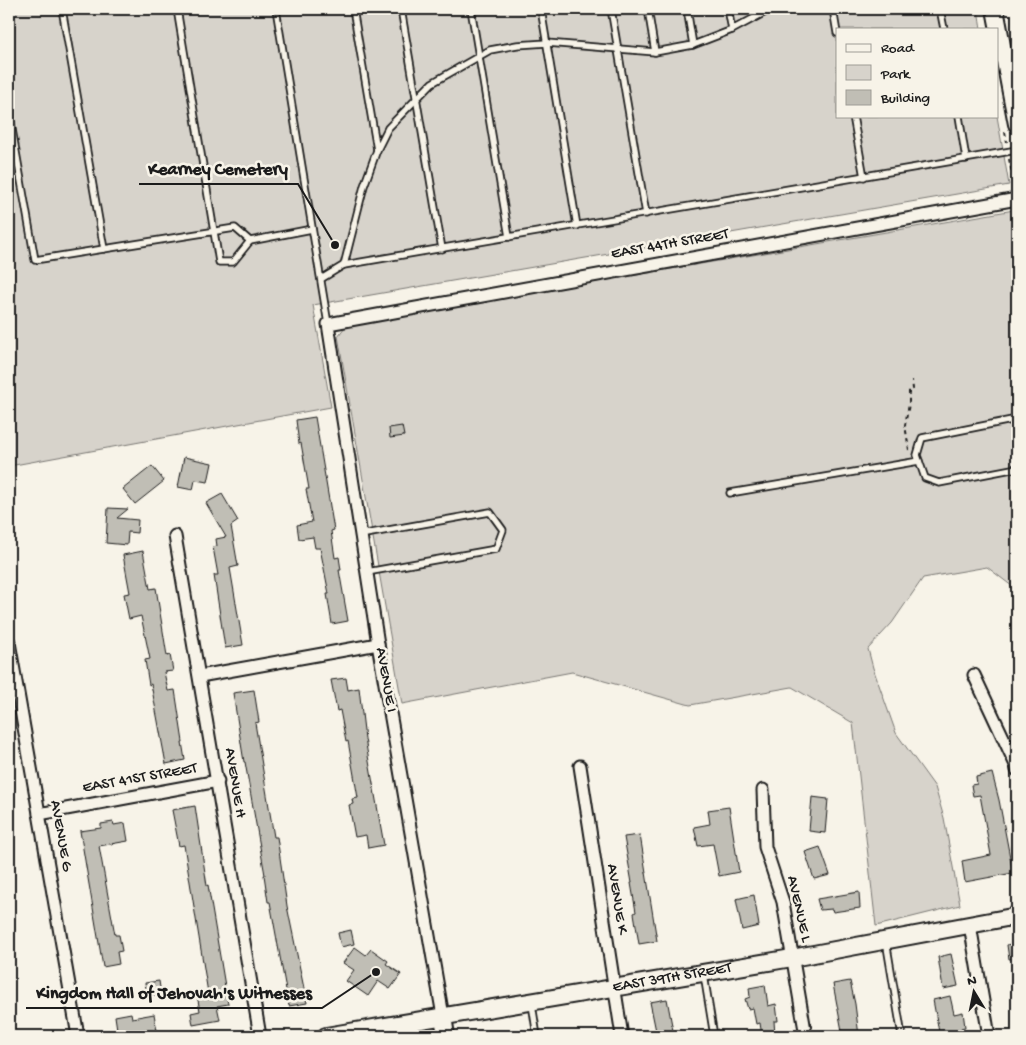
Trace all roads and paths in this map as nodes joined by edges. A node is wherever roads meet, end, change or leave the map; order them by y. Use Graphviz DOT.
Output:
graph roads {
  1 [pos="62,9"];
  2 [pos="177,9"];
  3 [pos="276,9"];
  4 [pos="354,9"];
  5 [pos="401,9"];
  6 [pos="471,9"];
  7 [pos="541,9"];
  8 [pos="611,9"];
  9 [pos="648,9"];
  10 [pos="687,9"];
  11 [pos="728,9"];
  12 [pos="771,9"];
  13 [pos="833,9"];
  14 [pos="940,9"];
  15 [pos="995,9"];
  16 [pos="764,11"];
  17 [pos="836,28"];
  18 [pos="944,28"];
  19 [pos="998,28"];
  20 [pos="732,30"];
  21 [pos="998,31"];
  22 [pos="547,43"];
  23 [pos="693,45"];
  24 [pos="618,48"];
  25 [pos="655,52"];
  26 [pos="479,56"];
  27 [pos="416,98"];
  28 [pos="9,112"];
  29 [pos="853,118"];
  30 [pos="959,118"];
  31 [pos="1011,126"];
  32 [pos="377,150"];
  33 [pos="1017,150"];
  34 [pos="1008,152"];
  35 [pos="966,159"];
  36 [pos="864,177"];
  37 [pos="1017,189"];
  38 [pos="1017,199"];
  39 [pos="646,214"];
  40 [pos="577,226"];
  41 [pos="312,229"];
  42 [pos="214,231"];
  43 [pos="509,237"];
  44 [pos="250,241"];
  45 [pos="104,249"];
  46 [pos="442,249"];
  47 [pos="344,266"];
  48 [pos="321,280"];
  49 [pos="328,324"];
  50 [pos="912,380"];
  51 [pos="1017,420"];
  52 [pos="910,454"];
  53 [pos="918,462"];
  54 [pos="1017,468"];
  55 [pos="730,493"];
  56 [pos="360,535"];
  57 [pos="175,536"];
  58 [pos="367,572"];
  59 [pos="9,642"];
  60 [pos="378,644"];
  61 [pos="10,660"];
  62 [pos="974,675"];
  63 [pos="200,676"];
  64 [pos="580,766"];
  65 [pos="1017,770"];
  66 [pos="218,781"];
  67 [pos="763,790"];
  68 [pos="39,814"];
  69 [pos="1017,916"];
  70 [pos="970,925"];
  71 [pos="886,942"];
  72 [pos="792,958"];
  73 [pos="704,973"];
  74 [pos="613,989"];
  75 [pos="532,1002"];
  76 [pos="443,1016"];
  77 [pos="352,1034"];
  78 [pos="78,1036"];
  79 [pos="260,1036"];
  80 [pos="326,1036"];
  81 [pos="446,1036"];
  82 [pos="537,1036"];
  83 [pos="622,1036"];
  84 [pos="714,1036"];
  85 [pos="806,1036"];
  86 [pos="902,1036"];
  87 [pos="988,1036"];
  1 -- 45 [label="lane"];
  2 -- 42 [label="lane"];
  3 -- 41 [label="lane"];
  4 -- 32 [label="lane"];
  5 -- 27 [label="lane"];
  6 -- 26 [label="lane"];
  7 -- 22 [label="lane"];
  8 -- 24 [label="lane"];
  9 -- 25 [label="lane"];
  10 -- 23 [label="lane"];
  11 -- 20 [label="lane"];
  12 -- 16 [label="lane"];
  13 -- 17 [label="lane"];
  14 -- 18 [label="lane"];
  15 -- 19 [label="main road"];
  16 -- 20 [label="lane"];
  20 -- 23 [label="lane"];
  21 -- 31 [label="main road"];
  22 -- 24 [label="lane"];
  22 -- 26 [label="lane"];
  22 -- 40 [label="lane"];
  23 -- 25 [label="lane"];
  24 -- 25 [label="lane"];
  24 -- 39 [label="lane"];
  26 -- 27 [label="lane"];
  26 -- 43 [label="lane"];
  27 -- 32 [label="lane"];
  27 -- 46 [label="lane"];
  28 -- 45 [label="lane"];
  29 -- 36 [label="lane"];
  30 -- 35 [label="lane"];
  31 -- 34 [label="path"];
  32 -- 47 [label="lane"];
  33 -- 34 [label="lane"];
  34 -- 35 [label="lane"];
  34 -- 37 [label="path"];
  35 -- 36 [label="lane"];
  36 -- 39 [label="lane"];
  38 -- 49 [label="street, EAST 44TH STREET"];
  39 -- 40 [label="lane"];
  40 -- 43 [label="lane"];
  41 -- 44 [label="lane"];
  41 -- 48 [label="lane"];
  42 -- 44 [label="lane"];
  42 -- 44 [label="lane"];
  42 -- 45 [label="lane"];
  43 -- 46 [label="lane"];
  46 -- 47 [label="lane"];
  47 -- 48 [label="lane"];
  48 -- 49 [label="lane"];
  49 -- 56 [label="street, AVENUE I"];
  50 -- 52 [label="path"];
  51 -- 53 [label="lane"];
  53 -- 54 [label="lane"];
  53 -- 55 [label="lane"];
  56 -- 58 [label="street, AVENUE I"];
  56 -- 58 [label="lane"];
  57 -- 63 [label="street, AVENUE H"];
  58 -- 60 [label="street, AVENUE I"];
  59 -- 61 [label="street, AVENUE G"];
  60 -- 63 [label="street"];
  60 -- 76 [label="street, AVENUE I"];
  61 -- 68 [label="street, AVENUE G"];
  62 -- 65 [label="street"];
  63 -- 66 [label="street, AVENUE H"];
  64 -- 74 [label="street, AVENUE K"];
  66 -- 68 [label="street, EAST 41ST STREET"];
  66 -- 79 [label="street, AVENUE H"];
  67 -- 72 [label="street, AVENUE L"];
  68 -- 78 [label="street, AVENUE G"];
  69 -- 70 [label="main road, EAST 39TH STREET"];
  70 -- 71 [label="main road, EAST 39TH STREET"];
  70 -- 87 [label="street"];
  71 -- 72 [label="main road, EAST 39TH STREET"];
  71 -- 86 [label="lane"];
  72 -- 73 [label="main road, EAST 39TH STREET"];
  72 -- 85 [label="street, AVENUE L"];
  73 -- 74 [label="main road, EAST 39TH STREET"];
  73 -- 84 [label="lane"];
  74 -- 75 [label="main road, EAST 39TH STREET"];
  74 -- 83 [label="street, AVENUE K"];
  75 -- 76 [label="main road, EAST 39TH STREET"];
  75 -- 82 [label="lane"];
  76 -- 77 [label="main road, EAST 39TH STREET"];
  76 -- 81 [label="main road, AVENUE I"];
  77 -- 80 [label="main road, EAST 39TH STREET"];
}
